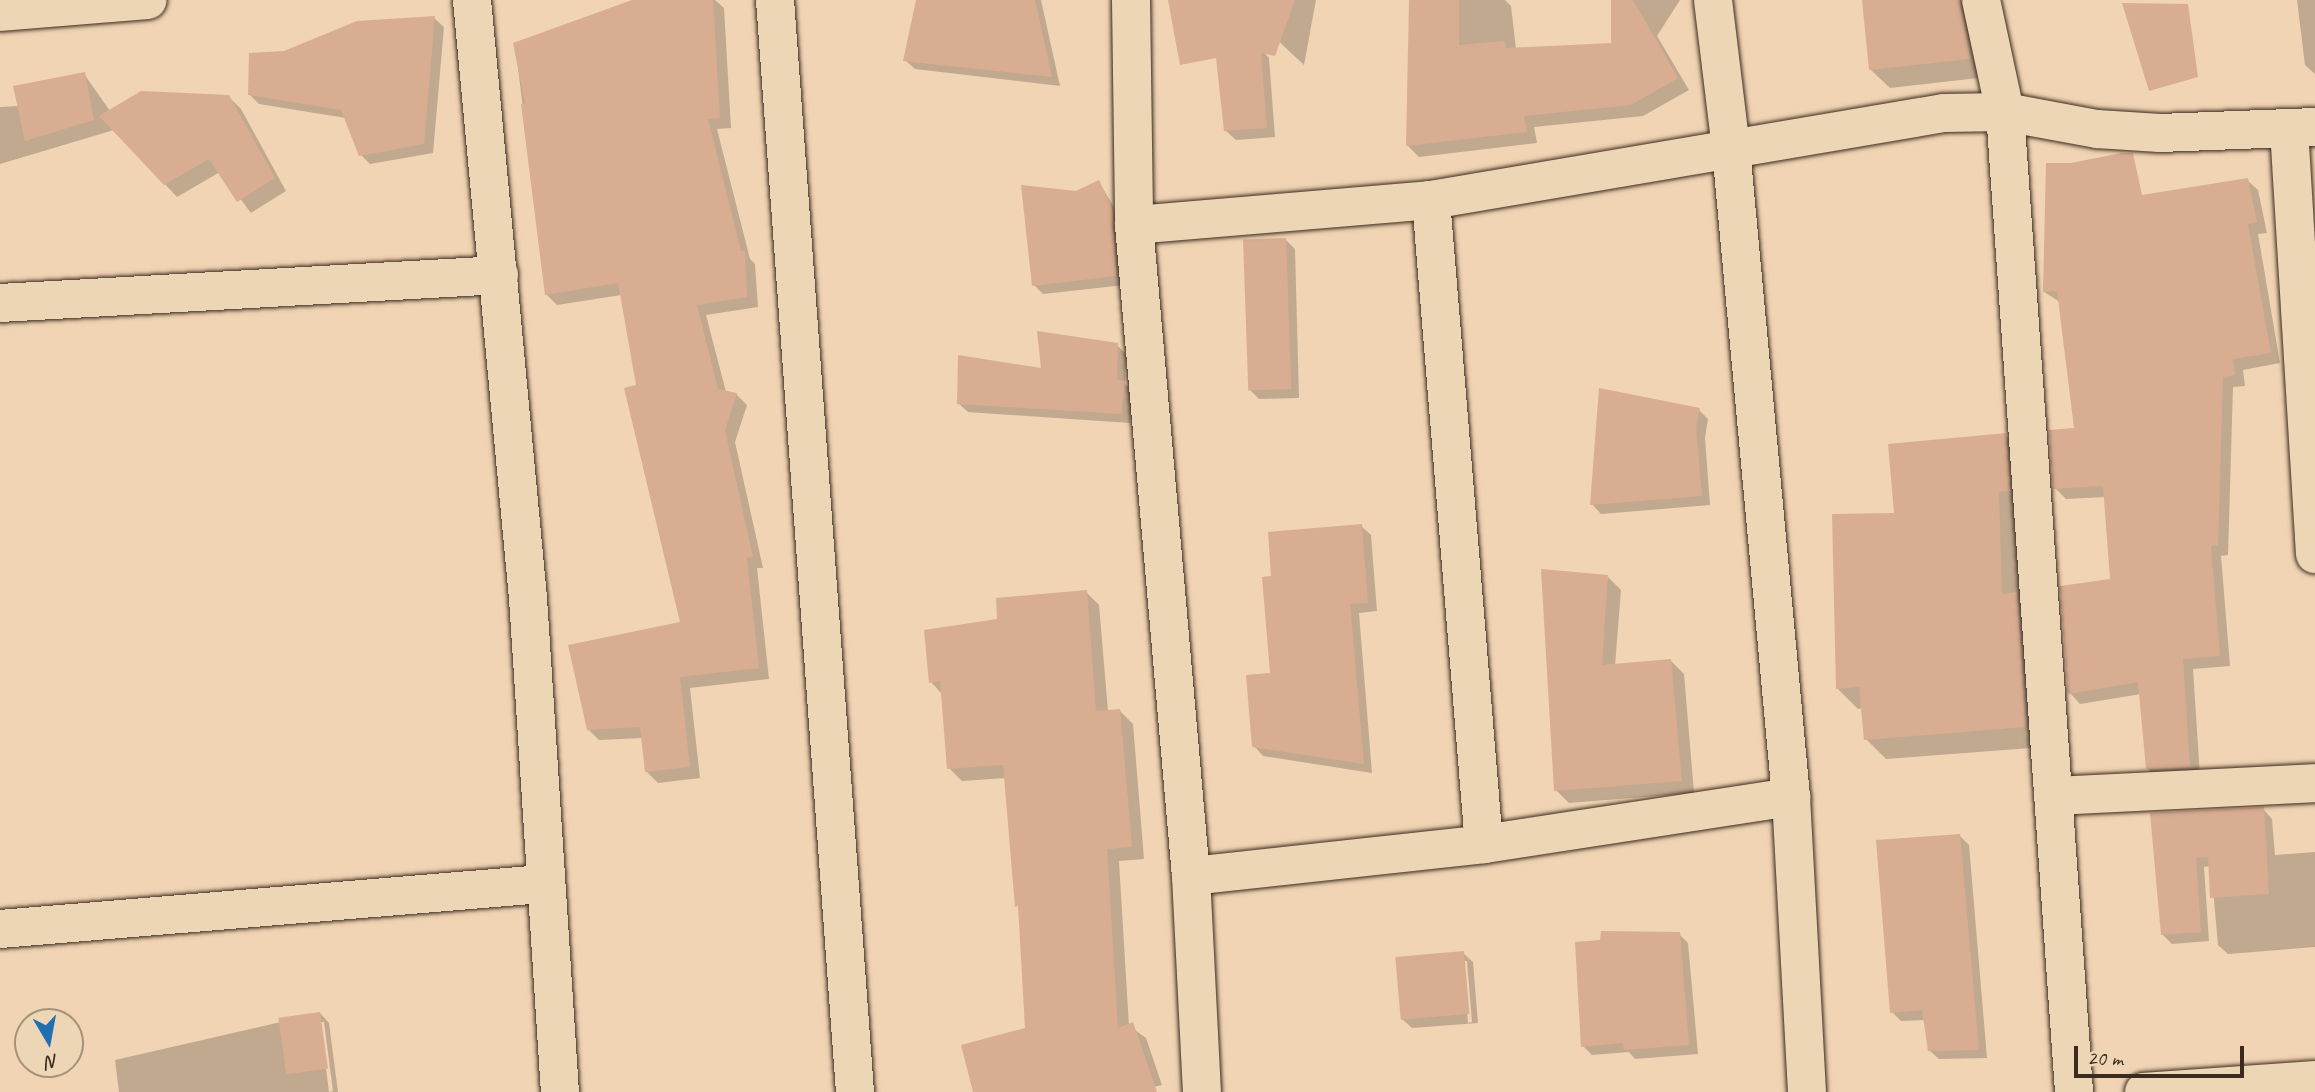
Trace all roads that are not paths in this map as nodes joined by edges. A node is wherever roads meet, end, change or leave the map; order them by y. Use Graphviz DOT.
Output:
graph roads {
  1 [pos="148,0"];
  2 [pos="472,0"];
  3 [pos="775,0"];
  4 [pos="1131,0"];
  5 [pos="1713,0"];
  6 [pos="1981,0"];
  7 [pos="0,12"];
  8 [pos="2005,113"];
  9 [pos="2302,128"];
  10 [pos="1731,149"];
  11 [pos="1431,200"];
  12 [pos="1134,225"];
  13 [pos="499,275"];
  14 [pos="0,303"];
  15 [pos="2315,554"];
  16 [pos="2315,783"];
  17 [pos="2053,796"];
  18 [pos="1791,797"];
  19 [pos="1484,844"];
  20 [pos="1191,876"];
  21 [pos="543,884"];
  22 [pos="0,929"];
  23 [pos="2315,1080"];
  24 [pos="561,1092"];
  25 [pos="855,1092"];
  26 [pos="1202,1092"];
  27 [pos="1807,1092"];
  28 [pos="2074,1092"];
  29 [pos="2144,1092"];
  1 -- 7 [label="street"];
  2 -- 13 [label="street"];
  3 -- 25 [label="street"];
  4 -- 12 [label="street"];
  5 -- 10 [label="street"];
  6 -- 8 [label="street"];
  8 -- 9 [label="street"];
  8 -- 10 [label="street"];
  8 -- 17 [label="street"];
  9 -- 15 [label="street"];
  10 -- 11 [label="street"];
  10 -- 18 [label="street"];
  11 -- 12 [label="street"];
  11 -- 19 [label="street"];
  12 -- 20 [label="street"];
  13 -- 14 [label="street"];
  13 -- 21 [label="street"];
  16 -- 17 [label="street"];
  17 -- 28 [label="street"];
  18 -- 19 [label="street"];
  18 -- 27 [label="street"];
  19 -- 20 [label="street"];
  20 -- 26 [label="street"];
  21 -- 22 [label="street"];
  21 -- 24 [label="street"];
  23 -- 29 [label="street"];
}
